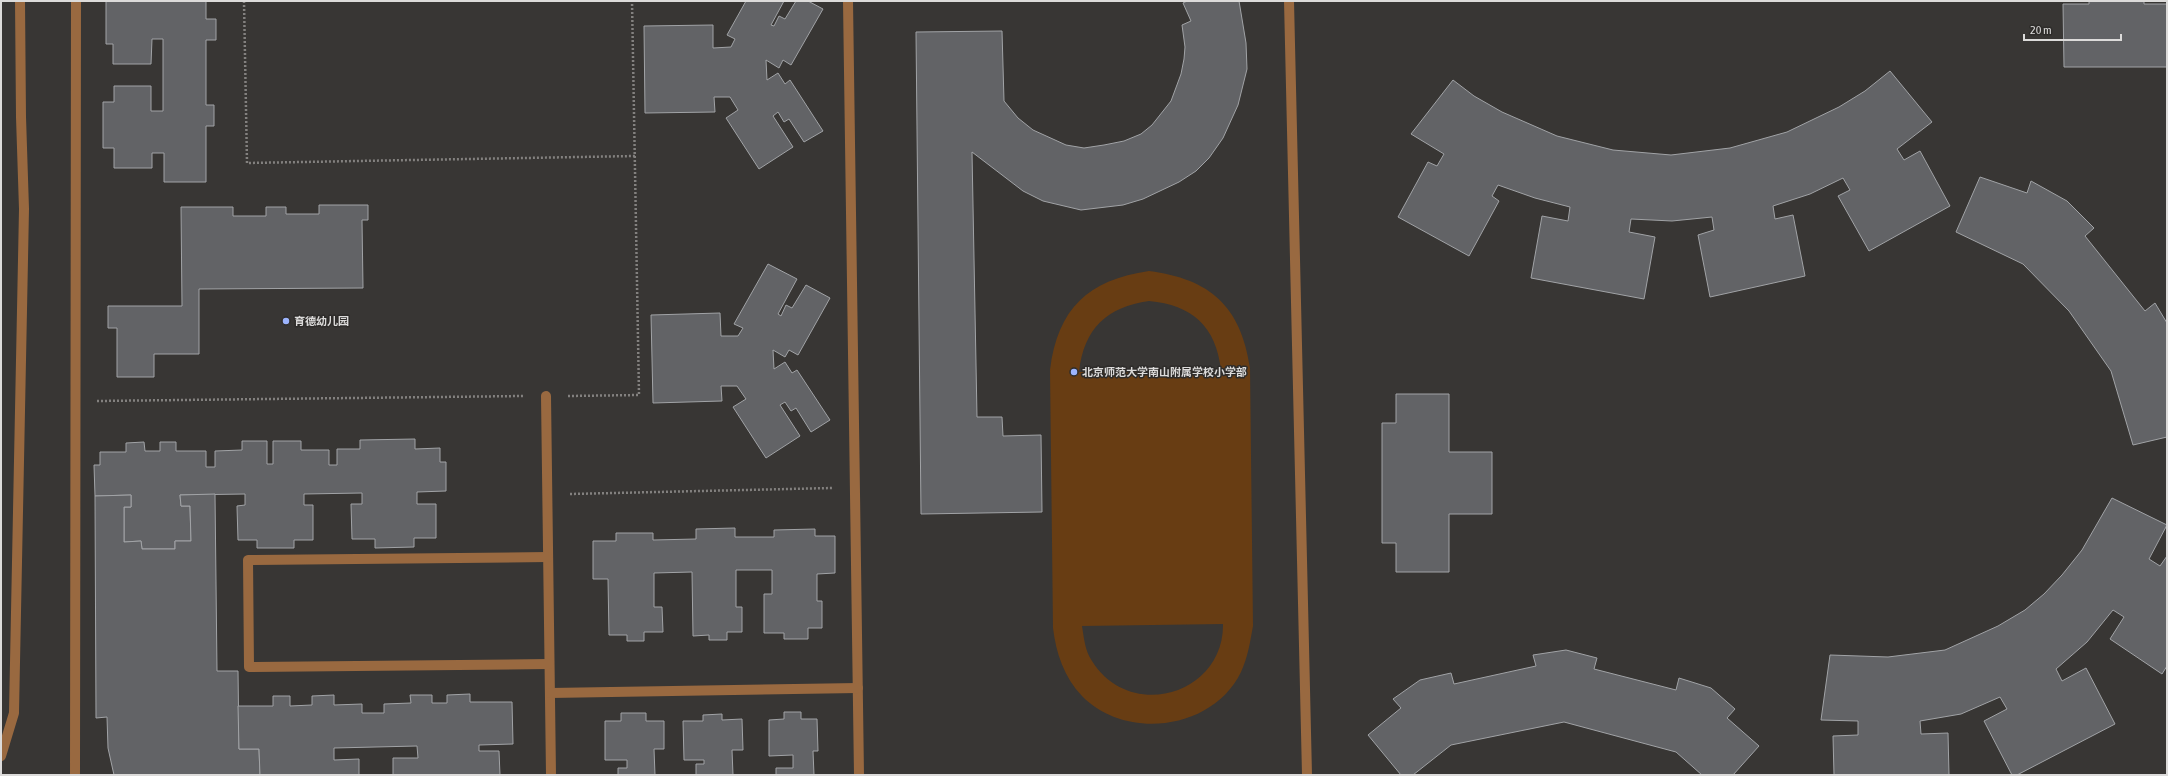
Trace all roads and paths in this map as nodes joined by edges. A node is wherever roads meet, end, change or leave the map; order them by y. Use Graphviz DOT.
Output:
graph roads {
  1 [pos="20,1"];
  2 [pos="76,1"];
  3 [pos="244,1"];
  4 [pos="632,1"];
  5 [pos="848,1"];
  6 [pos="1289,1"];
  7 [pos="635,156"];
  8 [pos="546,396"];
  9 [pos="74,401"];
  10 [pos="855,487"];
  11 [pos="547,494"];
  12 [pos="548,557"];
  13 [pos="550,664"];
  14 [pos="858,688"];
  15 [pos="550,692"];
  16 [pos="1,756"];
  17 [pos="75,775"];
  18 [pos="551,775"];
  19 [pos="859,775"];
  20 [pos="1307,775"];
  1 -- 16 [label="street"];
  2 -- 9 [label="street"];
  3 -- 7 [label="path"];
  4 -- 7 [label="path"];
  5 -- 10 [label="street"];
  6 -- 20 [label="street"];
  7 -- 8 [label="path"];
  8 -- 9 [label="path"];
  8 -- 11 [label="street"];
  9 -- 17 [label="street"];
  10 -- 11 [label="path"];
  10 -- 14 [label="street"];
  11 -- 12 [label="street"];
  12 -- 13 [label="street"];
  12 -- 13 [label="street"];
  13 -- 15 [label="street"];
  14 -- 15 [label="street"];
  14 -- 19 [label="street"];
  15 -- 18 [label="street"];
}
